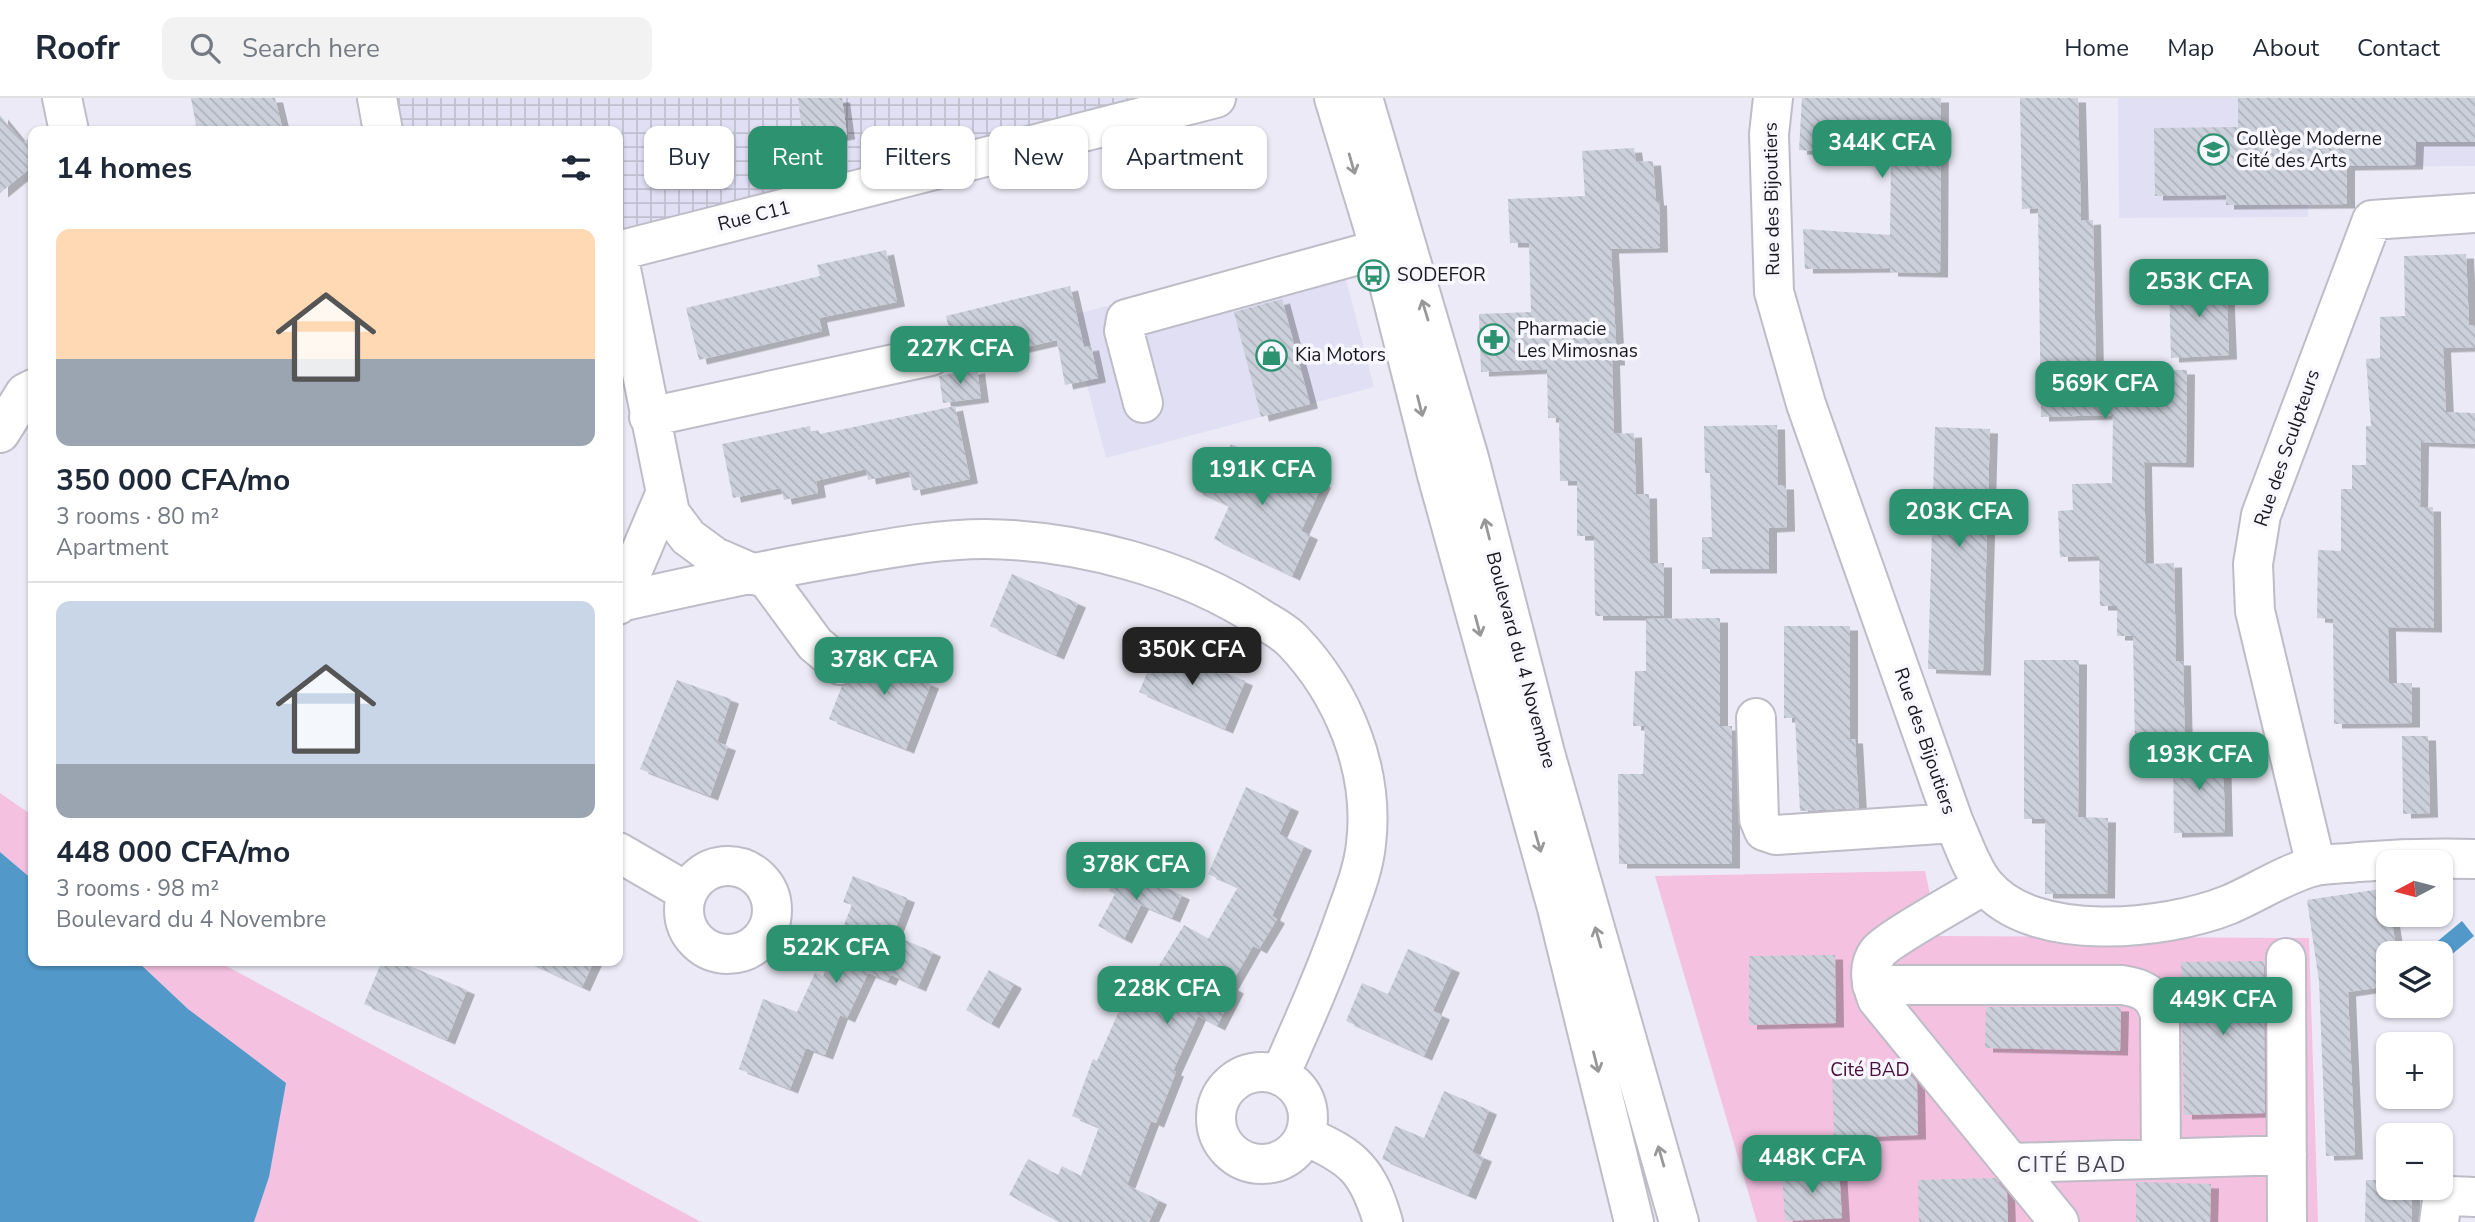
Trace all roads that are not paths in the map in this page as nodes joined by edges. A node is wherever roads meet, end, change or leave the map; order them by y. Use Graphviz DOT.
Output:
graph roads {
  1 [pos="62,98"];
  2 [pos="377,98"];
  3 [pos="1216,98"];
  4 [pos="1334,98"];
  5 [pos="1363,98"];
  6 [pos="1773,98"];
  7 [pos="68,126"];
  8 [pos="382,126"];
  9 [pos="2475,213"];
  10 [pos="1393,247"];
  11 [pos="623,251"];
  12 [pos="623,279"];
  13 [pos="931,356"];
  14 [pos="28,392"];
  15 [pos="1143,403"];
  16 [pos="649,417"];
  17 [pos="0,433"];
  18 [pos="666,492"];
  19 [pos="752,571"];
  20 [pos="623,594"];
  21 [pos="623,603"];
  22 [pos="840,665"];
  23 [pos="1756,718"];
  24 [pos="1954,823"];
  25 [pos="623,855"];
  26 [pos="2475,859"];
  27 [pos="2316,866"];
  28 [pos="1984,885"];
  29 [pos="687,892"];
  30 [pos="2286,958"];
  31 [pos="1872,985"];
  32 [pos="1280,1075"];
  33 [pos="1305,1136"];
  34 [pos="2287,1156"];
  35 [pos="2161,1158"];
  36 [pos="2011,1163"];
  37 [pos="2475,1197"];
  38 [pos="1383,1222"];
  39 [pos="1634,1222"];
  40 [pos="1679,1222"];
  41 [pos="2060,1222"];
  42 [pos="2287,1222"];
  43 [pos="2439,1222"];
  1 -- 7 [label="street"];
  2 -- 8 [label="street"];
  3 -- 11 [label="street, Rue C11"];
  4 -- 10 [label="street, Boulevard du 4 Novembre, one-way"];
  5 -- 10 [label="street, Boulevard du 4 Novembre"];
  6 -- 24 [label="street, Rue des Bijoutiers"];
  9 -- 27 [label="street, Rue des Sculpteurs"];
  10 -- 15 [label="street"];
  10 -- 39 [label="street, Boulevard du 4 Novembre, one-way"];
  40 -- 10 [label="street, Boulevard du 4 Novembre, one-way"];
  12 -- 16 [label="street"];
  13 -- 16 [label="street"];
  14 -- 17 [label="street"];
  16 -- 18 [label="street"];
  18 -- 19 [label="street"];
  18 -- 20 [label="street"];
  19 -- 21 [label="street"];
  19 -- 22 [label="street"];
  19 -- 32 [label="street"];
  23 -- 24 [label="street"];
  24 -- 28 [label="street, Rue des Bijoutiers"];
  25 -- 29 [label="street"];
  26 -- 27 [label="street, Rue des Bijoutiers"];
  27 -- 28 [label="street, Rue des Bijoutiers"];
  28 -- 31 [label="street"];
  30 -- 34 [label="street"];
  31 -- 35 [label="street"];
  31 -- 36 [label="street"];
  32 -- 33 [label="street"];
  32 -- 33 [label="street"];
  33 -- 38 [label="street"];
  34 -- 35 [label="street"];
  34 -- 42 [label="street"];
  35 -- 36 [label="street"];
  36 -- 41 [label="street"];
  37 -- 43 [label="street"];
}
